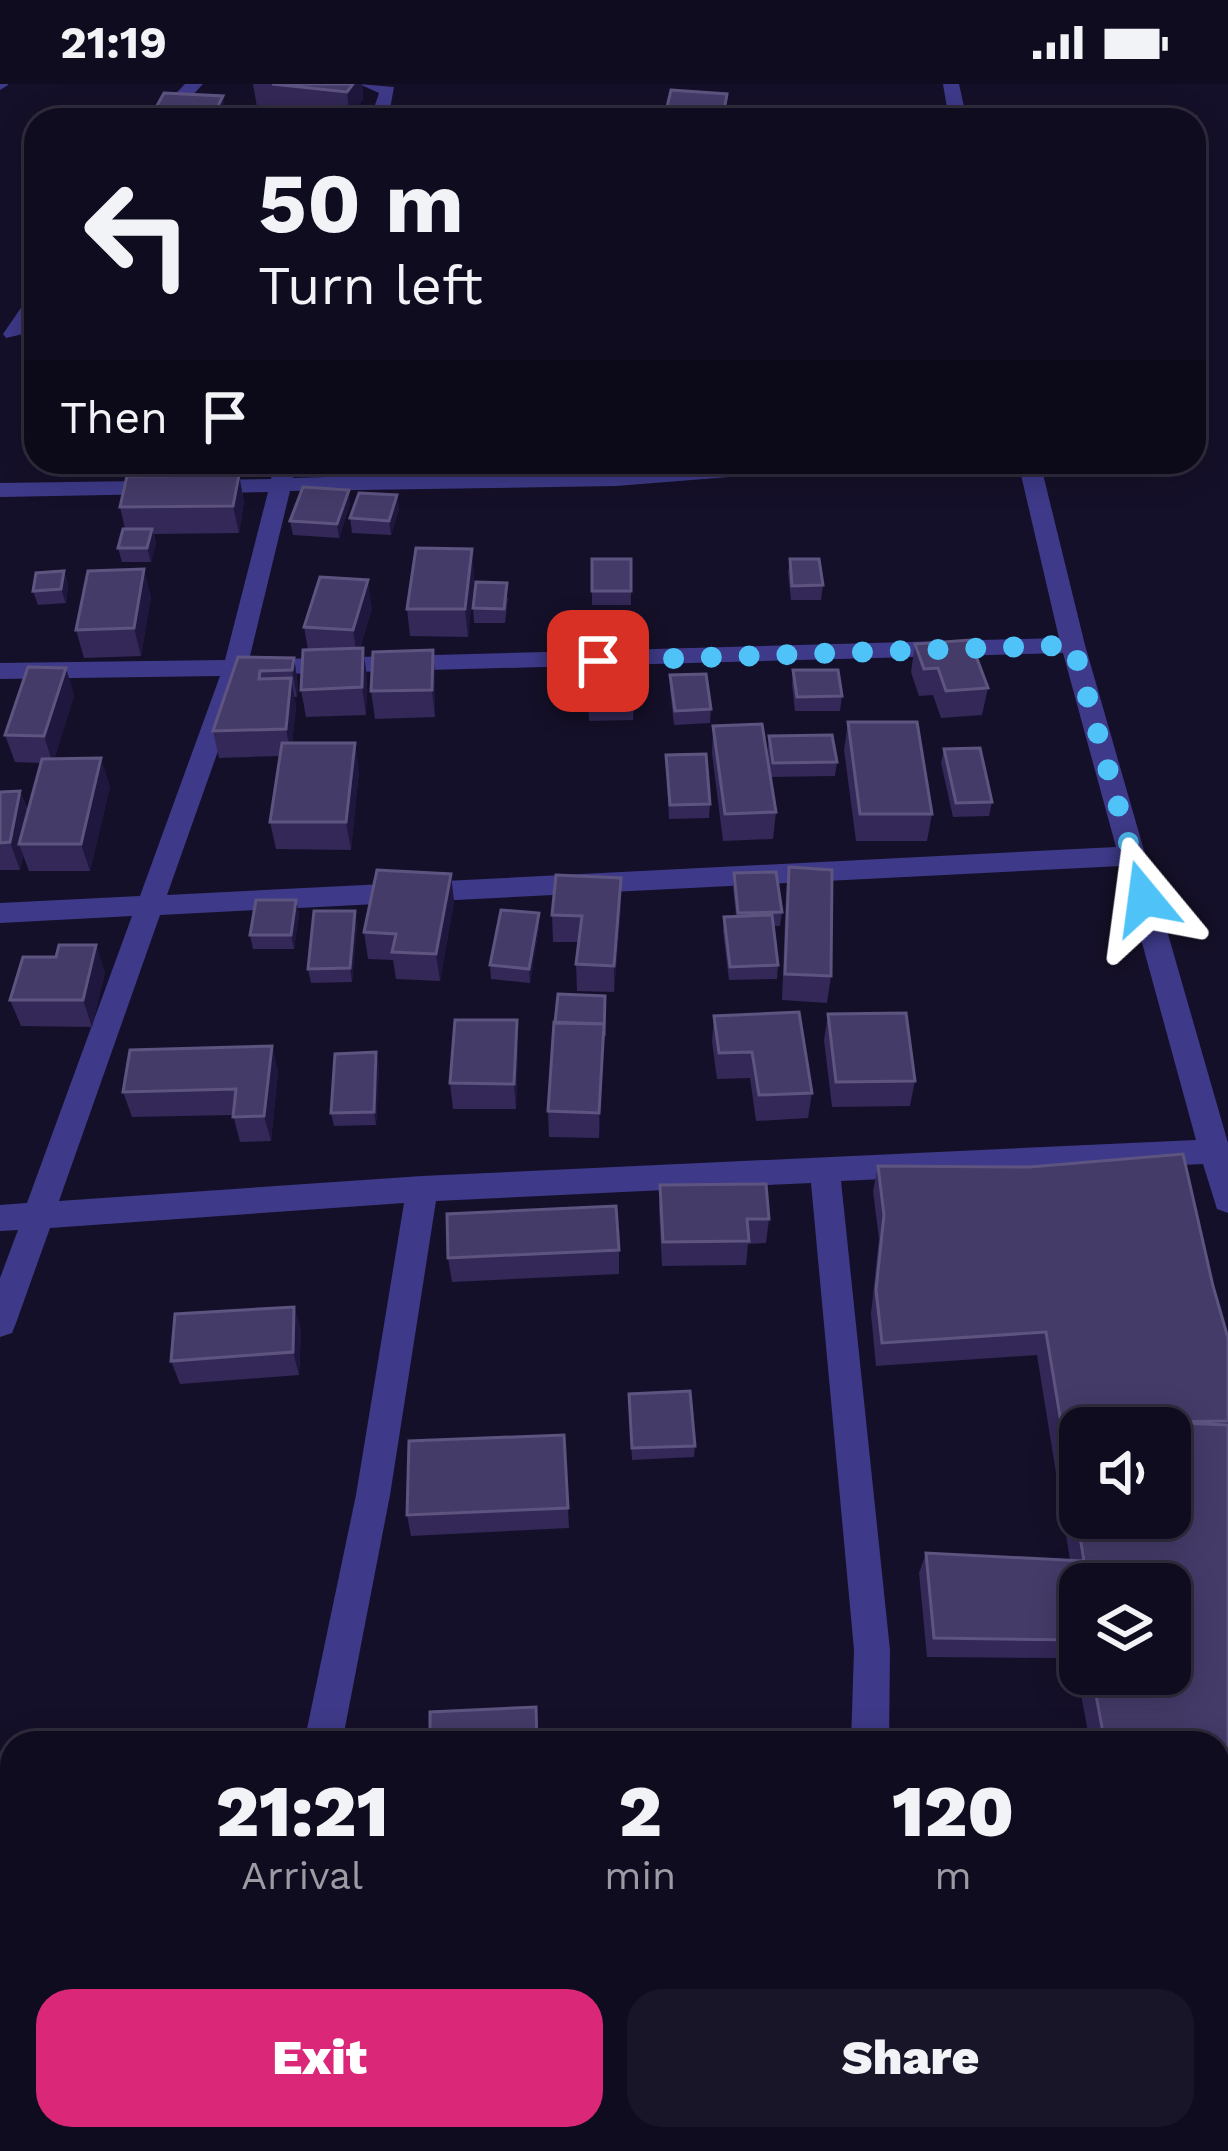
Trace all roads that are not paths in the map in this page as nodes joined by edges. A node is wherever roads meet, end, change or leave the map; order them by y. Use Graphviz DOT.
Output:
graph roads {
  1 [pos="195,84"];
  2 [pos="368,84"];
  3 [pos="171,108"];
  4 [pos="383,108"];
  5 [pos="266,474"];
  6 [pos="283,474"];
  7 [pos="338,474"];
  8 [pos="683,474"];
  9 [pos="1032,474"];
  10 [pos="0,490"];
  11 [pos="1073,645"];
  12 [pos="236,668"];
  13 [pos="0,671"];
  14 [pos="1132,856"];
  15 [pos="149,910"];
  16 [pos="0,913"];
  17 [pos="1216,1151"];
  18 [pos="825,1172"];
  19 [pos="422,1189"];
  20 [pos="1228,1200"];
  21 [pos="40,1216"];
  22 [pos="0,1218"];
  23 [pos="0,1323"];
  24 [pos="325,1731"];
  25 [pos="871,1731"];
  1 -- 3 [label="street"];
  2 -- 4 [label="street"];
  5 -- 10 [label="street"];
  6 -- 12 [label="street"];
  7 -- 8 [label="street"];
  9 -- 11 [label="street"];
  11 -- 12 [label="street"];
  11 -- 14 [label="street"];
  12 -- 13 [label="street"];
  12 -- 15 [label="street"];
  14 -- 15 [label="street"];
  14 -- 17 [label="street"];
  15 -- 16 [label="street"];
  15 -- 21 [label="street"];
  17 -- 18 [label="street"];
  17 -- 20 [label="street"];
  18 -- 19 [label="street"];
  18 -- 25 [label="street"];
  19 -- 21 [label="street"];
  19 -- 24 [label="street"];
  21 -- 22 [label="street"];
  21 -- 23 [label="street"];
}
